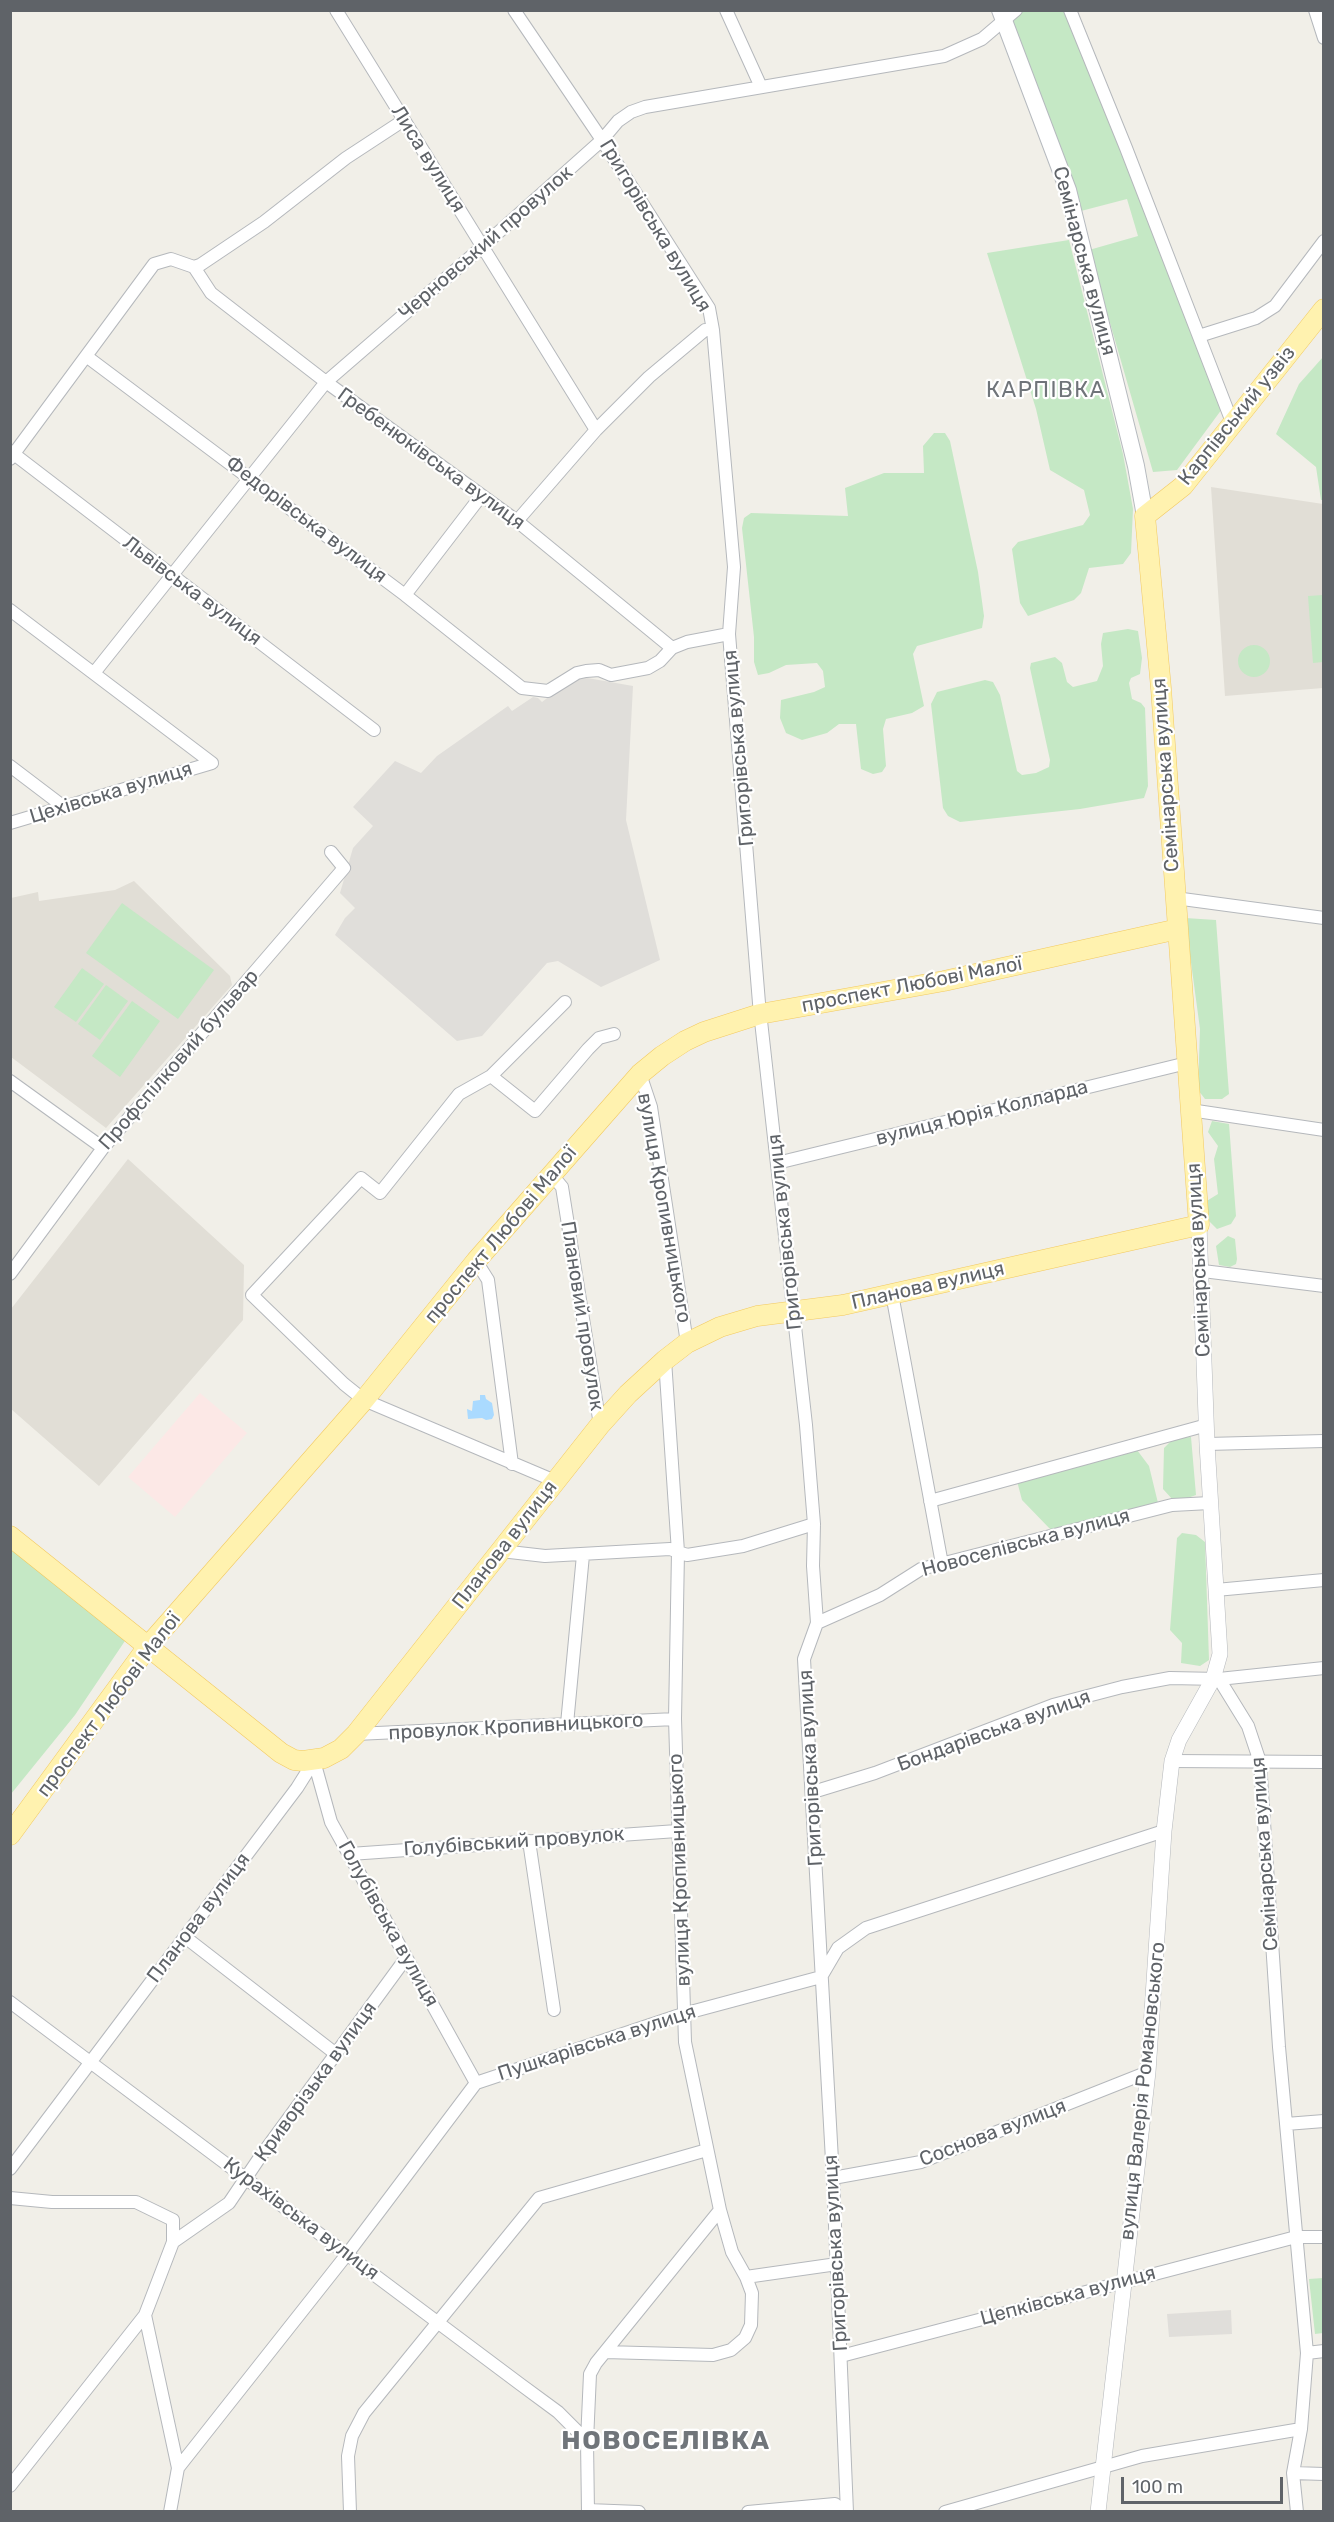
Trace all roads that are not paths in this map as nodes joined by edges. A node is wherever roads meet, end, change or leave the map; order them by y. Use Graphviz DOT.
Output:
graph roads {
  1 [pos="336,10"];
  2 [pos="514,10"];
  3 [pos="726,10"];
  4 [pos="1070,10"];
  5 [pos="1315,10"];
  6 [pos="1007,14"];
  7 [pos="1323,38"];
  8 [pos="761,87"];
  9 [pos="404,120"];
  10 [pos="602,140"];
  11 [pos="1323,241"];
  12 [pos="482,247"];
  13 [pos="194,267"];
  14 [pos="1323,309"];
  15 [pos="713,330"];
  16 [pos="1198,336"];
  17 [pos="86,356"];
  18 [pos="326,382"];
  19 [pos="1232,422"];
  20 [pos="596,430"];
  21 [pos="12,455"];
  22 [pos="250,477"];
  23 [pos="481,496"];
  24 [pos="1145,516"];
  25 [pos="517,522"];
  26 [pos="171,576"];
  27 [pos="405,595"];
  28 [pos="10,610"];
  29 [pos="729,634"];
  30 [pos="672,648"];
  31 [pos="94,673"];
  32 [pos="374,730"];
  33 [pos="10,766"];
  34 [pos="64,807"];
  35 [pos="10,823"];
  36 [pos="331,852"];
  37 [pos="1175,898"];
  38 [pos="1323,918"];
  39 [pos="1178,929"];
  40 [pos="565,1002"];
  41 [pos="760,1014"];
  42 [pos="614,1034"];
  43 [pos="1187,1063"];
  44 [pos="640,1074"];
  45 [pos="491,1076"];
  46 [pos="10,1080"];
  47 [pos="1190,1110"];
  48 [pos="1323,1130"];
  49 [pos="103,1148"];
  50 [pos="777,1163"];
  51 [pos="551,1174"];
  52 [pos="1199,1225"];
  53 [pos="476,1261"];
  54 [pos="1203,1271"];
  55 [pos="10,1274"];
  56 [pos="1323,1287"];
  57 [pos="892,1294"];
  58 [pos="794,1312"];
  59 [pos="687,1343"];
  60 [pos="665,1360"];
  61 [pos="364,1400"];
  62 [pos="600,1425"];
  63 [pos="1207,1425"];
  64 [pos="1323,1441"];
  65 [pos="1208,1444"];
  66 [pos="513,1464"];
  67 [pos="555,1481"];
  68 [pos="930,1501"];
  69 [pos="1210,1503"];
  70 [pos="814,1524"];
  71 [pos="10,1536"];
  72 [pos="501,1551"];
  73 [pos="678,1552"];
  74 [pos="583,1555"];
  75 [pos="942,1564"];
  76 [pos="1323,1580"];
  77 [pos="1216,1590"];
  78 [pos="817,1623"];
  79 [pos="149,1645"];
  80 [pos="1323,1668"];
  81 [pos="1216,1679"];
  82 [pos="675,1719"];
  83 [pos="567,1724"];
  84 [pos="356,1734"];
  85 [pos="314,1761"];
  86 [pos="1172,1761"];
  87 [pos="1260,1762"];
  88 [pos="1323,1762"];
  89 [pos="813,1792"];
  90 [pos="677,1831"];
  91 [pos="1164,1831"];
  92 [pos="10,1835"];
  93 [pos="529,1841"];
  94 [pos="350,1854"];
  95 [pos="185,1937"];
  96 [pos="406,1958"];
  97 [pos="821,1977"];
  98 [pos="10,2002"];
  99 [pos="554,2010"];
  100 [pos="683,2014"];
  101 [pos="336,2054"];
  102 [pos="91,2062"];
  103 [pos="1148,2072"];
  104 [pos="476,2083"];
  105 [pos="1323,2121"];
  106 [pos="1286,2124"];
  107 [pos="707,2150"];
  108 [pos="10,2169"];
  109 [pos="246,2178"];
  110 [pos="833,2178"];
  111 [pos="10,2198"];
  112 [pos="720,2210"];
  113 [pos="1296,2237"];
  114 [pos="1323,2237"];
  115 [pos="173,2242"];
  116 [pos="348,2253"];
  117 [pos="837,2264"];
  118 [pos="746,2277"];
  119 [pos="1124,2282"];
  120 [pos="145,2315"];
  121 [pos="439,2323"];
  122 [pos="1323,2351"];
  123 [pos="604,2352"];
  124 [pos="1307,2354"];
  125 [pos="841,2356"];
  126 [pos="1301,2428"];
  127 [pos="587,2441"];
  128 [pos="1103,2467"];
  129 [pos="178,2468"];
  130 [pos="1293,2473"];
  131 [pos="1323,2474"];
  132 [pos="10,2486"];
  133 [pos="170,2511"];
  134 [pos="350,2511"];
  135 [pos="588,2511"];
  136 [pos="639,2511"];
  137 [pos="748,2511"];
  138 [pos="846,2511"];
  139 [pos="945,2511"];
  140 [pos="1098,2511"];
  141 [pos="1297,2511"];
  1 -- 9 [label="street, Лиса вулиця"];
  2 -- 10 [label="street, Григорівська вулиця"];
  3 -- 8 [label="street"];
  4 -- 16 [label="street"];
  5 -- 7 [label="street"];
  6 -- 8 [label="street, Черновський провулок"];
  6 -- 24 [label="main road, Семінарська вулиця"];
  8 -- 10 [label="street, Черновський провулок"];
  9 -- 12 [label="street, Лиса вулиця"];
  9 -- 13 [label="street"];
  10 -- 12 [label="street, Черновський провулок"];
  10 -- 15 [label="street, Григорівська вулиця"];
  11 -- 16 [label="street"];
  12 -- 18 [label="street, Черновський провулок"];
  12 -- 20 [label="street, Лиса вулиця"];
  13 -- 17 [label="street"];
  13 -- 18 [label="street, Гребенюківська вулиця"];
  14 -- 19 [label="main road, Карпівський узвіз"];
  15 -- 20 [label="street"];
  15 -- 29 [label="street, Григорівська вулиця"];
  16 -- 19 [label="street"];
  17 -- 21 [label="street"];
  17 -- 22 [label="street, Федорівська вулиця"];
  18 -- 22 [label="street, Черновський провулок"];
  18 -- 23 [label="street, Гребенюківська вулиця"];
  19 -- 24 [label="main road, Карпівський узвіз"];
  20 -- 25 [label="street"];
  21 -- 26 [label="street, Львівська вулиця"];
  22 -- 26 [label="street, Черновський провулок"];
  22 -- 27 [label="street, Федорівська вулиця"];
  23 -- 25 [label="street, Гребенюківська вулиця"];
  23 -- 27 [label="street"];
  24 -- 37 [label="main road, Семінарська вулиця"];
  25 -- 30 [label="street, Гребенюківська вулиця"];
  26 -- 31 [label="street, Черновський провулок"];
  26 -- 32 [label="street, Львівська вулиця"];
  27 -- 30 [label="street, Федорівська вулиця"];
  28 -- 31 [label="street"];
  29 -- 30 [label="street"];
  29 -- 41 [label="street, Григорівська вулиця"];
  31 -- 34 [label="street, Цехівська вулиця"];
  33 -- 34 [label="street"];
  34 -- 35 [label="street, Цехівська вулиця"];
  36 -- 49 [label="street, Профспілковий бульвар"];
  37 -- 38 [label="street"];
  37 -- 39 [label="main road, Семінарська вулиця"];
  39 -- 41 [label="main road, проспект Любові Малої"];
  39 -- 43 [label="main road, Семінарська вулиця"];
  40 -- 45 [label="street"];
  41 -- 44 [label="main road, проспект Любові Малої"];
  41 -- 50 [label="street, Григорівська вулиця"];
  42 -- 45 [label="street"];
  43 -- 47 [label="main road, Семінарська вулиця"];
  43 -- 50 [label="street, вулиця Юрія Колларда"];
  44 -- 51 [label="main road, проспект Любові Малої"];
  44 -- 59 [label="street, вулиця Кропивницького"];
  45 -- 61 [label="street"];
  46 -- 49 [label="street"];
  47 -- 48 [label="street"];
  47 -- 52 [label="main road, Семінарська вулиця"];
  49 -- 55 [label="street, Профспілковий бульвар"];
  50 -- 58 [label="street, Григорівська вулиця"];
  51 -- 53 [label="main road, проспект Любові Малої"];
  51 -- 62 [label="street, Плановий провулок"];
  52 -- 54 [label="street, Семінарська вулиця"];
  52 -- 57 [label="main road, Планова вулиця"];
  53 -- 61 [label="main road, проспект Любові Малої"];
  53 -- 66 [label="street"];
  54 -- 56 [label="street"];
  54 -- 63 [label="street, Семінарська вулиця"];
  57 -- 58 [label="main road, Планова вулиця"];
  57 -- 68 [label="street"];
  58 -- 59 [label="main road, Планова вулиця"];
  58 -- 70 [label="street, Григорівська вулиця"];
  59 -- 60 [label="main road, Планова вулиця"];
  60 -- 62 [label="main road, Планова вулиця"];
  60 -- 73 [label="street, вулиця Кропивницького"];
  61 -- 66 [label="street"];
  61 -- 79 [label="main road, проспект Любові Малої"];
  62 -- 67 [label="main road, Планова вулиця"];
  63 -- 65 [label="street, Семінарська вулиця"];
  63 -- 68 [label="street"];
  64 -- 65 [label="street"];
  65 -- 69 [label="street, Семінарська вулиця"];
  66 -- 67 [label="street"];
  67 -- 72 [label="main road, Планова вулиця"];
  68 -- 75 [label="street"];
  69 -- 75 [label="street, Новоселівська вулиця"];
  69 -- 77 [label="street, Семінарська вулиця"];
  70 -- 73 [label="street"];
  70 -- 78 [label="street, Григорівська вулиця"];
  71 -- 79 [label="main road"];
  72 -- 74 [label="street"];
  72 -- 84 [label="main road, Планова вулиця"];
  73 -- 74 [label="street"];
  73 -- 82 [label="street, вулиця Кропивницького"];
  74 -- 83 [label="street"];
  75 -- 78 [label="street, Новоселівська вулиця"];
  76 -- 77 [label="street"];
  77 -- 81 [label="street, Семінарська вулиця"];
  78 -- 89 [label="street, Григорівська вулиця"];
  79 -- 85 [label="main road"];
  79 -- 92 [label="main road, проспект Любові Малої"];
  80 -- 81 [label="street, Бондарівська вулиця"];
  81 -- 86 [label="street, вулиця Валерія Романовського"];
  81 -- 87 [label="street, Семінарська вулиця"];
  81 -- 89 [label="street, Бондарівська вулиця"];
  82 -- 83 [label="street, провулок Кропивницького"];
  82 -- 90 [label="street, вулиця Кропивницького"];
  83 -- 84 [label="street, провулок Кропивницького"];
  84 -- 85 [label="main road, Планова вулиця"];
  85 -- 94 [label="street, Голубівська вулиця"];
  85 -- 95 [label="street, Планова вулиця"];
  86 -- 87 [label="street"];
  86 -- 91 [label="street, вулиця Валерія Романовського"];
  87 -- 88 [label="street"];
  87 -- 106 [label="street, Семінарська вулиця"];
  89 -- 97 [label="street, Григорівська вулиця"];
  90 -- 93 [label="street, Голубівський провулок"];
  90 -- 100 [label="street, вулиця Кропивницького"];
  91 -- 97 [label="street"];
  91 -- 103 [label="street, вулиця Валерія Романовського"];
  93 -- 94 [label="street, Голубівський провулок"];
  93 -- 99 [label="street"];
  94 -- 96 [label="street, Голубівська вулиця"];
  95 -- 101 [label="street"];
  95 -- 102 [label="street, Планова вулиця"];
  96 -- 101 [label="street, Криворізька вулиця"];
  96 -- 104 [label="street, Голубівська вулиця"];
  97 -- 100 [label="street, Пушкарівська вулиця"];
  97 -- 110 [label="street, Григорівська вулиця"];
  98 -- 102 [label="street, Курахівська вулиця"];
  100 -- 104 [label="street, Пушкарівська вулиця"];
  100 -- 107 [label="street, вулиця Кропивницького"];
  101 -- 109 [label="street, Криворізька вулиця"];
  102 -- 108 [label="street, Планова вулиця"];
  102 -- 109 [label="street, Курахівська вулиця"];
  103 -- 110 [label="street, Соснова вулиця"];
  103 -- 119 [label="street, вулиця Валерія Романовського"];
  104 -- 116 [label="street, Пушкарівська вулиця"];
  105 -- 106 [label="street"];
  106 -- 113 [label="street, Семінарська вулиця"];
  107 -- 112 [label="street, вулиця Кропивницького"];
  107 -- 121 [label="street"];
  109 -- 115 [label="street, Криворізька вулиця"];
  109 -- 116 [label="street, Курахівська вулиця"];
  110 -- 117 [label="street, Григорівська вулиця"];
  111 -- 115 [label="street"];
  112 -- 118 [label="street, вулиця Кропивницького"];
  112 -- 123 [label="street"];
  113 -- 114 [label="street, Цепківська вулиця"];
  113 -- 119 [label="street, Цепківська вулиця"];
  113 -- 124 [label="street, Семінарська вулиця"];
  115 -- 120 [label="street"];
  116 -- 121 [label="street, Курахівська вулиця"];
  116 -- 129 [label="street, Пушкарівська вулиця"];
  117 -- 118 [label="street"];
  117 -- 125 [label="street, Григорівська вулиця"];
  118 -- 123 [label="street, вулиця Кропивницького"];
  119 -- 125 [label="street, Цепківська вулиця"];
  119 -- 128 [label="street, вулиця Валерія Романовського"];
  120 -- 129 [label="street"];
  120 -- 132 [label="street"];
  121 -- 127 [label="street, Курахівська вулиця"];
  121 -- 134 [label="street"];
  122 -- 124 [label="street"];
  123 -- 127 [label="street"];
  124 -- 126 [label="street, Семінарська вулиця"];
  125 -- 138 [label="street, Григорівська вулиця"];
  126 -- 128 [label="street"];
  126 -- 130 [label="street, Семінарська вулиця"];
  127 -- 135 [label="street"];
  128 -- 139 [label="street"];
  128 -- 140 [label="street, вулиця Валерія Романовського"];
  129 -- 133 [label="street"];
  130 -- 131 [label="street"];
  130 -- 141 [label="street, Семінарська вулиця"];
  135 -- 136 [label="street"];
  137 -- 138 [label="street"];
}
